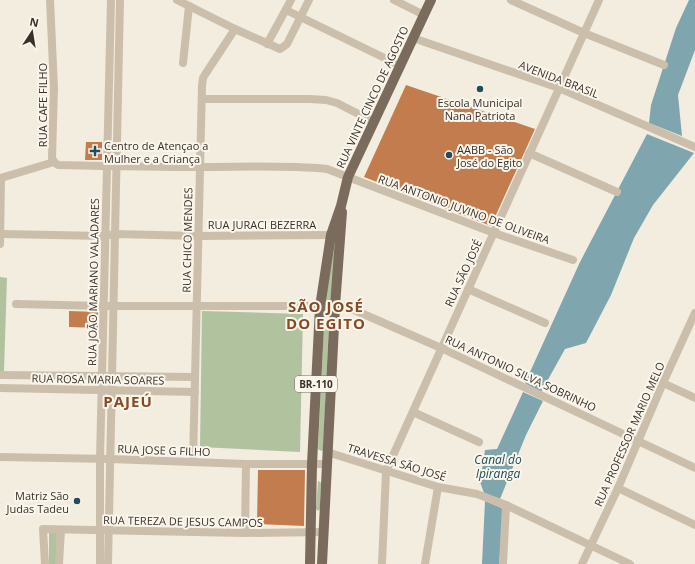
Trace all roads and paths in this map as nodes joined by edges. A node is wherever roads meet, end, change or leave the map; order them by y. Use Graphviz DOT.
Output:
graph roads {
  1 [pos="50,0"];
  2 [pos="111,0"];
  3 [pos="120,0"];
  4 [pos="177,0"];
  5 [pos="291,0"];
  6 [pos="309,0"];
  7 [pos="394,0"];
  8 [pos="431,0"];
  9 [pos="510,0"];
  10 [pos="599,0"];
  11 [pos="189,6"];
  12 [pos="286,10"];
  13 [pos="424,15"];
  14 [pos="301,17"];
  15 [pos="235,30"];
  16 [pos="584,33"];
  17 [pos="413,38"];
  18 [pos="268,44"];
  19 [pos="183,62"];
  20 [pos="664,65"];
  21 [pos="400,66"];
  22 [pos="559,88"];
  23 [pos="202,99"];
  24 [pos="374,122"];
  25 [pos="695,147"];
  26 [pos="529,153"];
  27 [pos="54,162"];
  28 [pos="107,166"];
  29 [pos="117,166"];
  30 [pos="200,167"];
  31 [pos="348,178"];
  32 [pos="617,192"];
  33 [pos="341,206"];
  34 [pos="494,233"];
  35 [pos="1,234"];
  36 [pos="115,234"];
  37 [pos="331,235"];
  38 [pos="105,236"];
  39 [pos="198,236"];
  40 [pos="0,244"];
  41 [pos="573,260"];
  42 [pos="468,289"];
  43 [pos="16,304"];
  44 [pos="103,306"];
  45 [pos="114,306"];
  46 [pos="197,306"];
  47 [pos="320,306"];
  48 [pos="335,306"];
  49 [pos="695,313"];
  50 [pos="545,323"];
  51 [pos="441,348"];
  52 [pos="0,375"];
  53 [pos="74,376"];
  54 [pos="102,376"];
  55 [pos="112,376"];
  56 [pos="195,377"];
  57 [pos="663,383"];
  58 [pos="0,388"];
  59 [pos="73,390"];
  60 [pos="102,390"];
  61 [pos="112,390"];
  62 [pos="195,392"];
  63 [pos="695,398"];
  64 [pos="413,412"];
  65 [pos="638,441"];
  66 [pos="479,442"];
  67 [pos="327,452"];
  68 [pos="0,457"];
  69 [pos="100,459"];
  70 [pos="110,459"];
  71 [pos="193,461"];
  72 [pos="246,464"];
  73 [pos="312,464"];
  74 [pos="326,464"];
  75 [pos="695,468"];
  76 [pos="386,471"];
  77 [pos="438,487"];
  78 [pos="618,488"];
  79 [pos="506,505"];
  80 [pos="695,525"];
  81 [pos="61,530"];
  82 [pos="105,531"];
  83 [pos="311,532"];
  84 [pos="324,532"];
  85 [pos="245,533"];
  86 [pos="590,546"];
  87 [pos="45,564"];
  88 [pos="59,564"];
  89 [pos="100,564"];
  90 [pos="108,564"];
  91 [pos="310,564"];
  92 [pos="322,564"];
  93 [pos="382,564"];
  94 [pos="425,564"];
  95 [pos="503,564"];
  96 [pos="582,564"];
  97 [pos="630,564"];
  1 -- 27 [label="street, RUA CAFE FILHO"];
  2 -- 28 [label="street, RUA JOÃO MARIANO VALADARES"];
  3 -- 29 [label="street, RUA JOÃO MARIANO VALADARES"];
  4 -- 11 [label="street"];
  5 -- 12 [label="street"];
  6 -- 14 [label="street"];
  7 -- 13 [label="street"];
  8 -- 13 [label="main road, RUA VINTE CINCO DE AGOSTO / BR-110"];
  9 -- 16 [label="street"];
  10 -- 16 [label="street, RUA SÃO JOSÉ"];
  11 -- 15 [label="street"];
  11 -- 19 [label="street"];
  12 -- 14 [label="street"];
  12 -- 18 [label="street"];
  13 -- 17 [label="main road, RUA VINTE CINCO DE AGOSTO / BR-110"];
  14 -- 18 [label="street"];
  14 -- 21 [label="street"];
  15 -- 18 [label="street"];
  15 -- 23 [label="street, RUA CHICO MENDES"];
  16 -- 20 [label="street"];
  16 -- 22 [label="street, RUA SÃO JOSÉ"];
  17 -- 21 [label="main road, RUA VINTE CINCO DE AGOSTO / BR-110"];
  17 -- 22 [label="street, AVENIDA BRASIL"];
  21 -- 24 [label="main road, RUA VINTE CINCO DE AGOSTO / BR-110"];
  22 -- 25 [label="street, AVENIDA BRASIL"];
  22 -- 26 [label="street, RUA SÃO JOSÉ"];
  23 -- 24 [label="street"];
  23 -- 30 [label="street, RUA CHICO MENDES"];
  24 -- 31 [label="main road, RUA VINTE CINCO DE AGOSTO / BR-110"];
  26 -- 32 [label="street"];
  26 -- 34 [label="street, RUA SÃO JOSÉ"];
  27 -- 28 [label="street, RUA ANTONIO JUVINO DE OLIVEIRA"];
  27 -- 35 [label="street"];
  28 -- 29 [label="street, RUA ANTONIO JUVINO DE OLIVEIRA"];
  28 -- 38 [label="street, RUA JOÃO MARIANO VALADARES"];
  29 -- 30 [label="street, RUA ANTONIO JUVINO DE OLIVEIRA"];
  29 -- 36 [label="street, RUA JOÃO MARIANO VALADARES"];
  30 -- 31 [label="street, RUA ANTONIO JUVINO DE OLIVEIRA"];
  30 -- 39 [label="street, RUA CHICO MENDES"];
  31 -- 33 [label="main road, RUA VINTE CINCO DE AGOSTO / BR-110"];
  31 -- 34 [label="street, RUA ANTONIO JUVINO DE OLIVEIRA"];
  33 -- 37 [label="main road, BR-110"];
  33 -- 48 [label="main road, BR-110"];
  34 -- 41 [label="street, RUA ANTONIO JUVINO DE OLIVEIRA"];
  34 -- 42 [label="street, RUA SÃO JOSÉ"];
  35 -- 38 [label="street, RUA JURACI BEZERRA"];
  35 -- 40 [label="street"];
  36 -- 38 [label="street, RUA JURACI BEZERRA"];
  36 -- 39 [label="street, RUA JURACI BEZERRA"];
  36 -- 45 [label="street, RUA JOÃO MARIANO VALADARES"];
  37 -- 39 [label="street, RUA JURACI BEZERRA"];
  37 -- 47 [label="main road, BR-110"];
  38 -- 44 [label="street, RUA JOÃO MARIANO VALADARES"];
  39 -- 46 [label="street, RUA CHICO MENDES"];
  42 -- 50 [label="street"];
  42 -- 51 [label="street, RUA SÃO JOSÉ"];
  43 -- 44 [label="street, RUA ANTONIO SILVA SOBRINHO"];
  44 -- 45 [label="street, RUA ANTONIO SILVA SOBRINHO"];
  44 -- 54 [label="street, RUA JOÃO MARIANO VALADARES"];
  45 -- 46 [label="street, RUA ANTONIO SILVA SOBRINHO"];
  45 -- 55 [label="street, RUA JOÃO MARIANO VALADARES"];
  46 -- 47 [label="street, RUA ANTONIO SILVA SOBRINHO"];
  46 -- 56 [label="street, RUA CHICO MENDES"];
  47 -- 48 [label="street, RUA ANTONIO SILVA SOBRINHO"];
  47 -- 73 [label="main road, BR-110"];
  48 -- 51 [label="street, RUA ANTONIO SILVA SOBRINHO"];
  48 -- 67 [label="main road, BR-110"];
  49 -- 57 [label="street, RUA PROFESSOR MARIO MELO"];
  51 -- 64 [label="street, RUA SÃO JOSÉ"];
  51 -- 65 [label="street, RUA ANTONIO SILVA SOBRINHO"];
  52 -- 53 [label="street, RUA ROSA MARIA SOARES"];
  53 -- 54 [label="street, RUA ROSA MARIA SOARES"];
  53 -- 59 [label="street"];
  54 -- 55 [label="street, RUA ROSA MARIA SOARES"];
  54 -- 60 [label="street, RUA JOÃO MARIANO VALADARES"];
  55 -- 56 [label="street, RUA ROSA MARIA SOARES"];
  55 -- 61 [label="street, RUA JOÃO MARIANO VALADARES"];
  56 -- 62 [label="street, RUA CHICO MENDES"];
  57 -- 63 [label="street"];
  57 -- 65 [label="street, RUA PROFESSOR MARIO MELO"];
  58 -- 59 [label="street, RUA ROSA MARIA SOARES"];
  59 -- 60 [label="street, RUA ROSA MARIA SOARES"];
  60 -- 61 [label="street, RUA ROSA MARIA SOARES"];
  60 -- 69 [label="street, RUA JOÃO MARIANO VALADARES"];
  61 -- 62 [label="street, RUA ROSA MARIA SOARES"];
  61 -- 70 [label="street, RUA JOÃO MARIANO VALADARES"];
  62 -- 71 [label="street, RUA CHICO MENDES"];
  64 -- 66 [label="street"];
  64 -- 76 [label="street, RUA SÃO JOSÉ"];
  65 -- 75 [label="street, RUA ANTONIO SILVA SOBRINHO"];
  65 -- 78 [label="street, RUA PROFESSOR MARIO MELO"];
  67 -- 74 [label="main road, BR-110"];
  67 -- 76 [label="street, TRAVESSA SÃO JOSÉ"];
  68 -- 69 [label="street, RUA JOSE G FILHO"];
  69 -- 70 [label="street, RUA JOSE G FILHO"];
  69 -- 82 [label="street, RUA JOÃO MARIANO VALADARES"];
  70 -- 71 [label="street, RUA JOSE G FILHO"];
  70 -- 82 [label="street, RUA JOÃO MARIANO VALADARES"];
  71 -- 72 [label="street, RUA JOSE G FILHO"];
  72 -- 73 [label="street, RUA JOSE G FILHO"];
  72 -- 85 [label="street"];
  73 -- 74 [label="street, RUA JOSE G FILHO"];
  73 -- 83 [label="main road, BR-110"];
  74 -- 84 [label="main road, BR-110"];
  76 -- 77 [label="street, TRAVESSA SÃO JOSÉ"];
  76 -- 93 [label="street, RUA SÃO JOSÉ"];
  77 -- 79 [label="street, TRAVESSA SÃO JOSÉ"];
  77 -- 94 [label="street"];
  78 -- 80 [label="street"];
  78 -- 86 [label="street, RUA PROFESSOR MARIO MELO"];
  79 -- 86 [label="street, TRAVESSA SÃO JOSÉ"];
  79 -- 95 [label="street"];
  81 -- 82 [label="street, RUA TEREZA DE JESUS CAMPOS"];
  81 -- 87 [label="street, RUA TEREZA DE JESUS CAMPOS"];
  81 -- 88 [label="street"];
  82 -- 85 [label="street, RUA TEREZA DE JESUS CAMPOS"];
  82 -- 89 [label="street, RUA JOÃO MARIANO VALADARES"];
  82 -- 90 [label="street, RUA JOÃO MARIANO VALADARES"];
  83 -- 84 [label="street, RUA TEREZA DE JESUS CAMPOS"];
  83 -- 85 [label="street, RUA TEREZA DE JESUS CAMPOS"];
  83 -- 91 [label="main road, BR-110"];
  84 -- 92 [label="main road, BR-110"];
  86 -- 96 [label="street, RUA PROFESSOR MARIO MELO"];
  86 -- 97 [label="street, TRAVESSA SÃO JOSÉ"];
}
